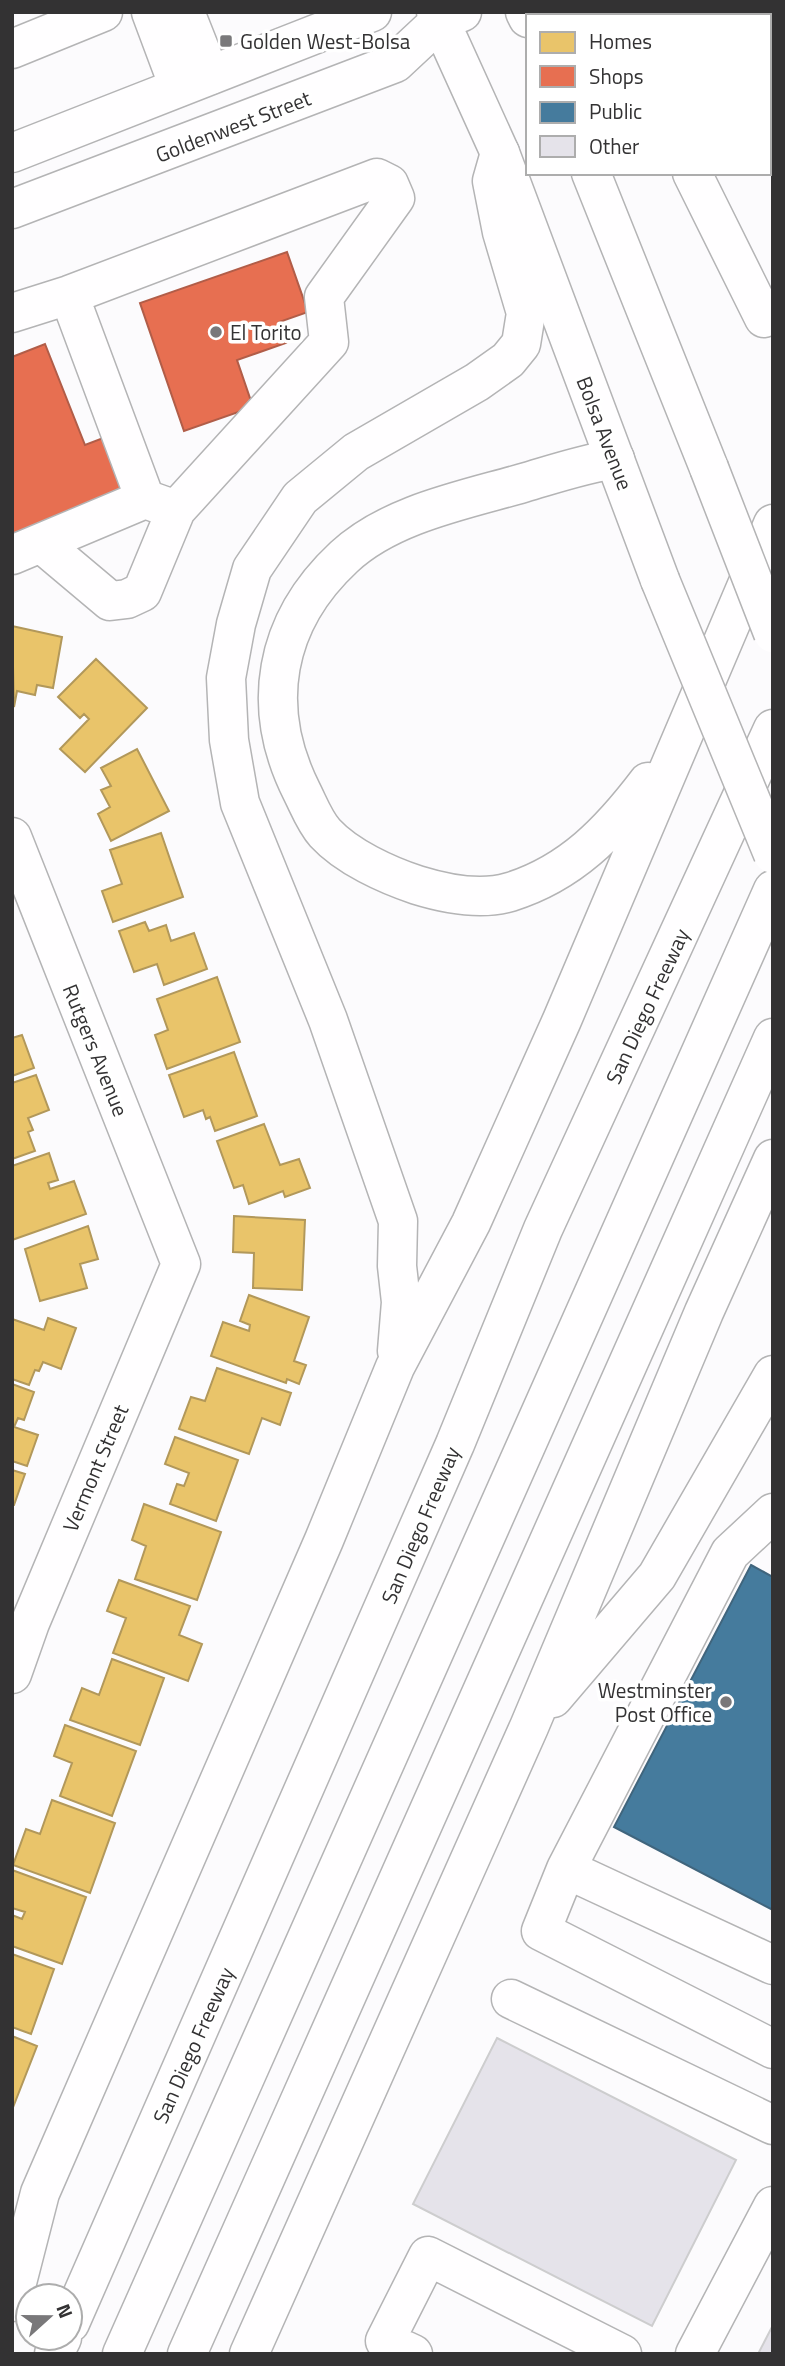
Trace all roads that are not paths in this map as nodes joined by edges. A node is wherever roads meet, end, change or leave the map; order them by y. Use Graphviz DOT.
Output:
graph roads {
  1 [pos="103,12"];
  2 [pos="151,12"];
  3 [pos="185,12"];
  4 [pos="374,12"];
  5 [pos="446,15"];
  6 [pos="327,20"];
  7 [pos="12,49"];
  8 [pos="195,81"];
  9 [pos="12,153"];
  10 [pos="500,153"];
  11 [pos="598,175"];
  12 [pos="693,175"];
  13 [pos="12,209"];
  14 [pos="69,295"];
  15 [pos="12,313"];
  16 [pos="764,318"];
  17 [pos="615,460"];
  18 [pos="161,504"];
  19 [pos="773,524"];
  20 [pos="26,549"];
  21 [pos="773,633"];
  22 [pos="773,729"];
  23 [pos="677,744"];
  24 [pos="12,837"];
  25 [pos="773,854"];
  26 [pos="773,890"];
  27 [pos="773,1038"];
  28 [pos="773,1159"];
  29 [pos="181,1264"];
  30 [pos="704,1312"];
  31 [pos="395,1367"];
  32 [pos="773,1375"];
  33 [pos="562,1506"];
  34 [pos="773,1513"];
  35 [pos="25,1600"];
  36 [pos="12,1674"];
  37 [pos="528,1727"];
  38 [pos="566,1870"];
  39 [pos="773,1965"];
  40 [pos="511,1999"];
  41 [pos="773,2049"];
  42 [pos="773,2125"];
  43 [pos="773,2206"];
  44 [pos="84,2291"];
  45 [pos="12,2302"];
  46 [pos="122,2354"];
  47 [pos="187,2354"];
  48 [pos="249,2354"];
  49 [pos="413,2354"];
  50 [pos="622,2354"];
  51 [pos="695,2354"];
  1 -- 7 [label="main road"];
  2 -- 8 [label="main road"];
  3 -- 8 [label="main road"];
  4 -- 5 [label="main road"];
  4 -- 6 [label="main road"];
  5 -- 10 [label="main road, Bolsa Avenue"];
  5 -- 13 [label="main road, Goldenwest Street"];
  6 -- 8 [label="main road"];
  8 -- 9 [label="main road"];
  10 -- 17 [label="main road, Bolsa Avenue"];
  10 -- 31 [label="main road"];
  11 -- 21 [label="main road, bridge"];
  12 -- 16 [label="main road"];
  14 -- 15 [label="main road"];
  14 -- 18 [label="main road"];
  14 -- 18 [label="main road"];
  17 -- 23 [label="main road"];
  17 -- 25 [label="main road, Bolsa Avenue, bridge"];
  18 -- 20 [label="main road"];
  18 -- 20 [label="main road"];
  19 -- 23 [label="main road"];
  22 -- 44 [label="main road, San Diego Freeway"];
  23 -- 31 [label="main road"];
  24 -- 29 [label="main road, Rutgers Avenue"];
  26 -- 46 [label="main road"];
  27 -- 33 [label="main road"];
  28 -- 30 [label="main road"];
  29 -- 35 [label="main road, Vermont Street"];
  30 -- 33 [label="main road"];
  30 -- 37 [label="main road"];
  31 -- 45 [label="main road"];
  32 -- 37 [label="main road"];
  33 -- 47 [label="main road"];
  34 -- 38 [label="main road"];
  35 -- 36 [label="main road, Vermont Street"];
  37 -- 48 [label="main road"];
  38 -- 39 [label="main road"];
  38 -- 41 [label="main road"];
  40 -- 42 [label="main road"];
  43 -- 51 [label="main road"];
  49 -- 50 [label="main road"];
}
